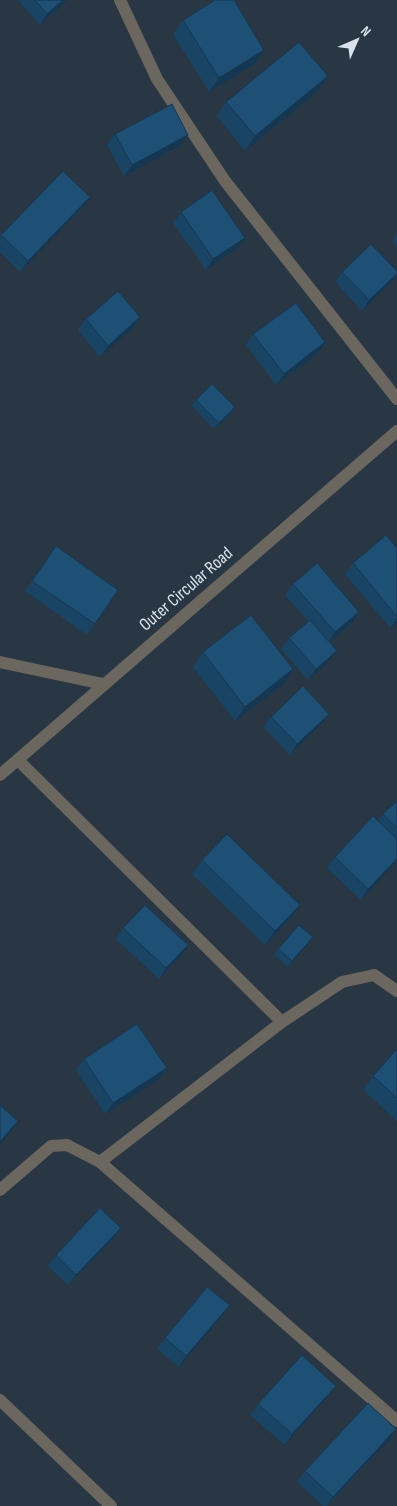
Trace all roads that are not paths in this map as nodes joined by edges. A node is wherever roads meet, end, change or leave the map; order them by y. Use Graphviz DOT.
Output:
graph roads {
  1 [pos="120,0"];
  2 [pos="397,398"];
  3 [pos="397,431"];
  4 [pos="0,662"];
  5 [pos="103,684"];
  6 [pos="18,760"];
  7 [pos="0,775"];
  8 [pos="397,991"];
  9 [pos="282,1022"];
  10 [pos="100,1162"];
  11 [pos="0,1190"];
  12 [pos="0,1400"];
  13 [pos="397,1421"];
  14 [pos="111,1506"];
  1 -- 2 [label="street"];
  3 -- 5 [label="street, Outer Circular Road"];
  4 -- 5 [label="street"];
  5 -- 6 [label="street, Outer Circular Road"];
  6 -- 7 [label="street, Outer Circular Road"];
  6 -- 9 [label="street"];
  8 -- 9 [label="street"];
  9 -- 10 [label="street"];
  10 -- 11 [label="street"];
  10 -- 13 [label="street"];
  12 -- 14 [label="street"];
}
